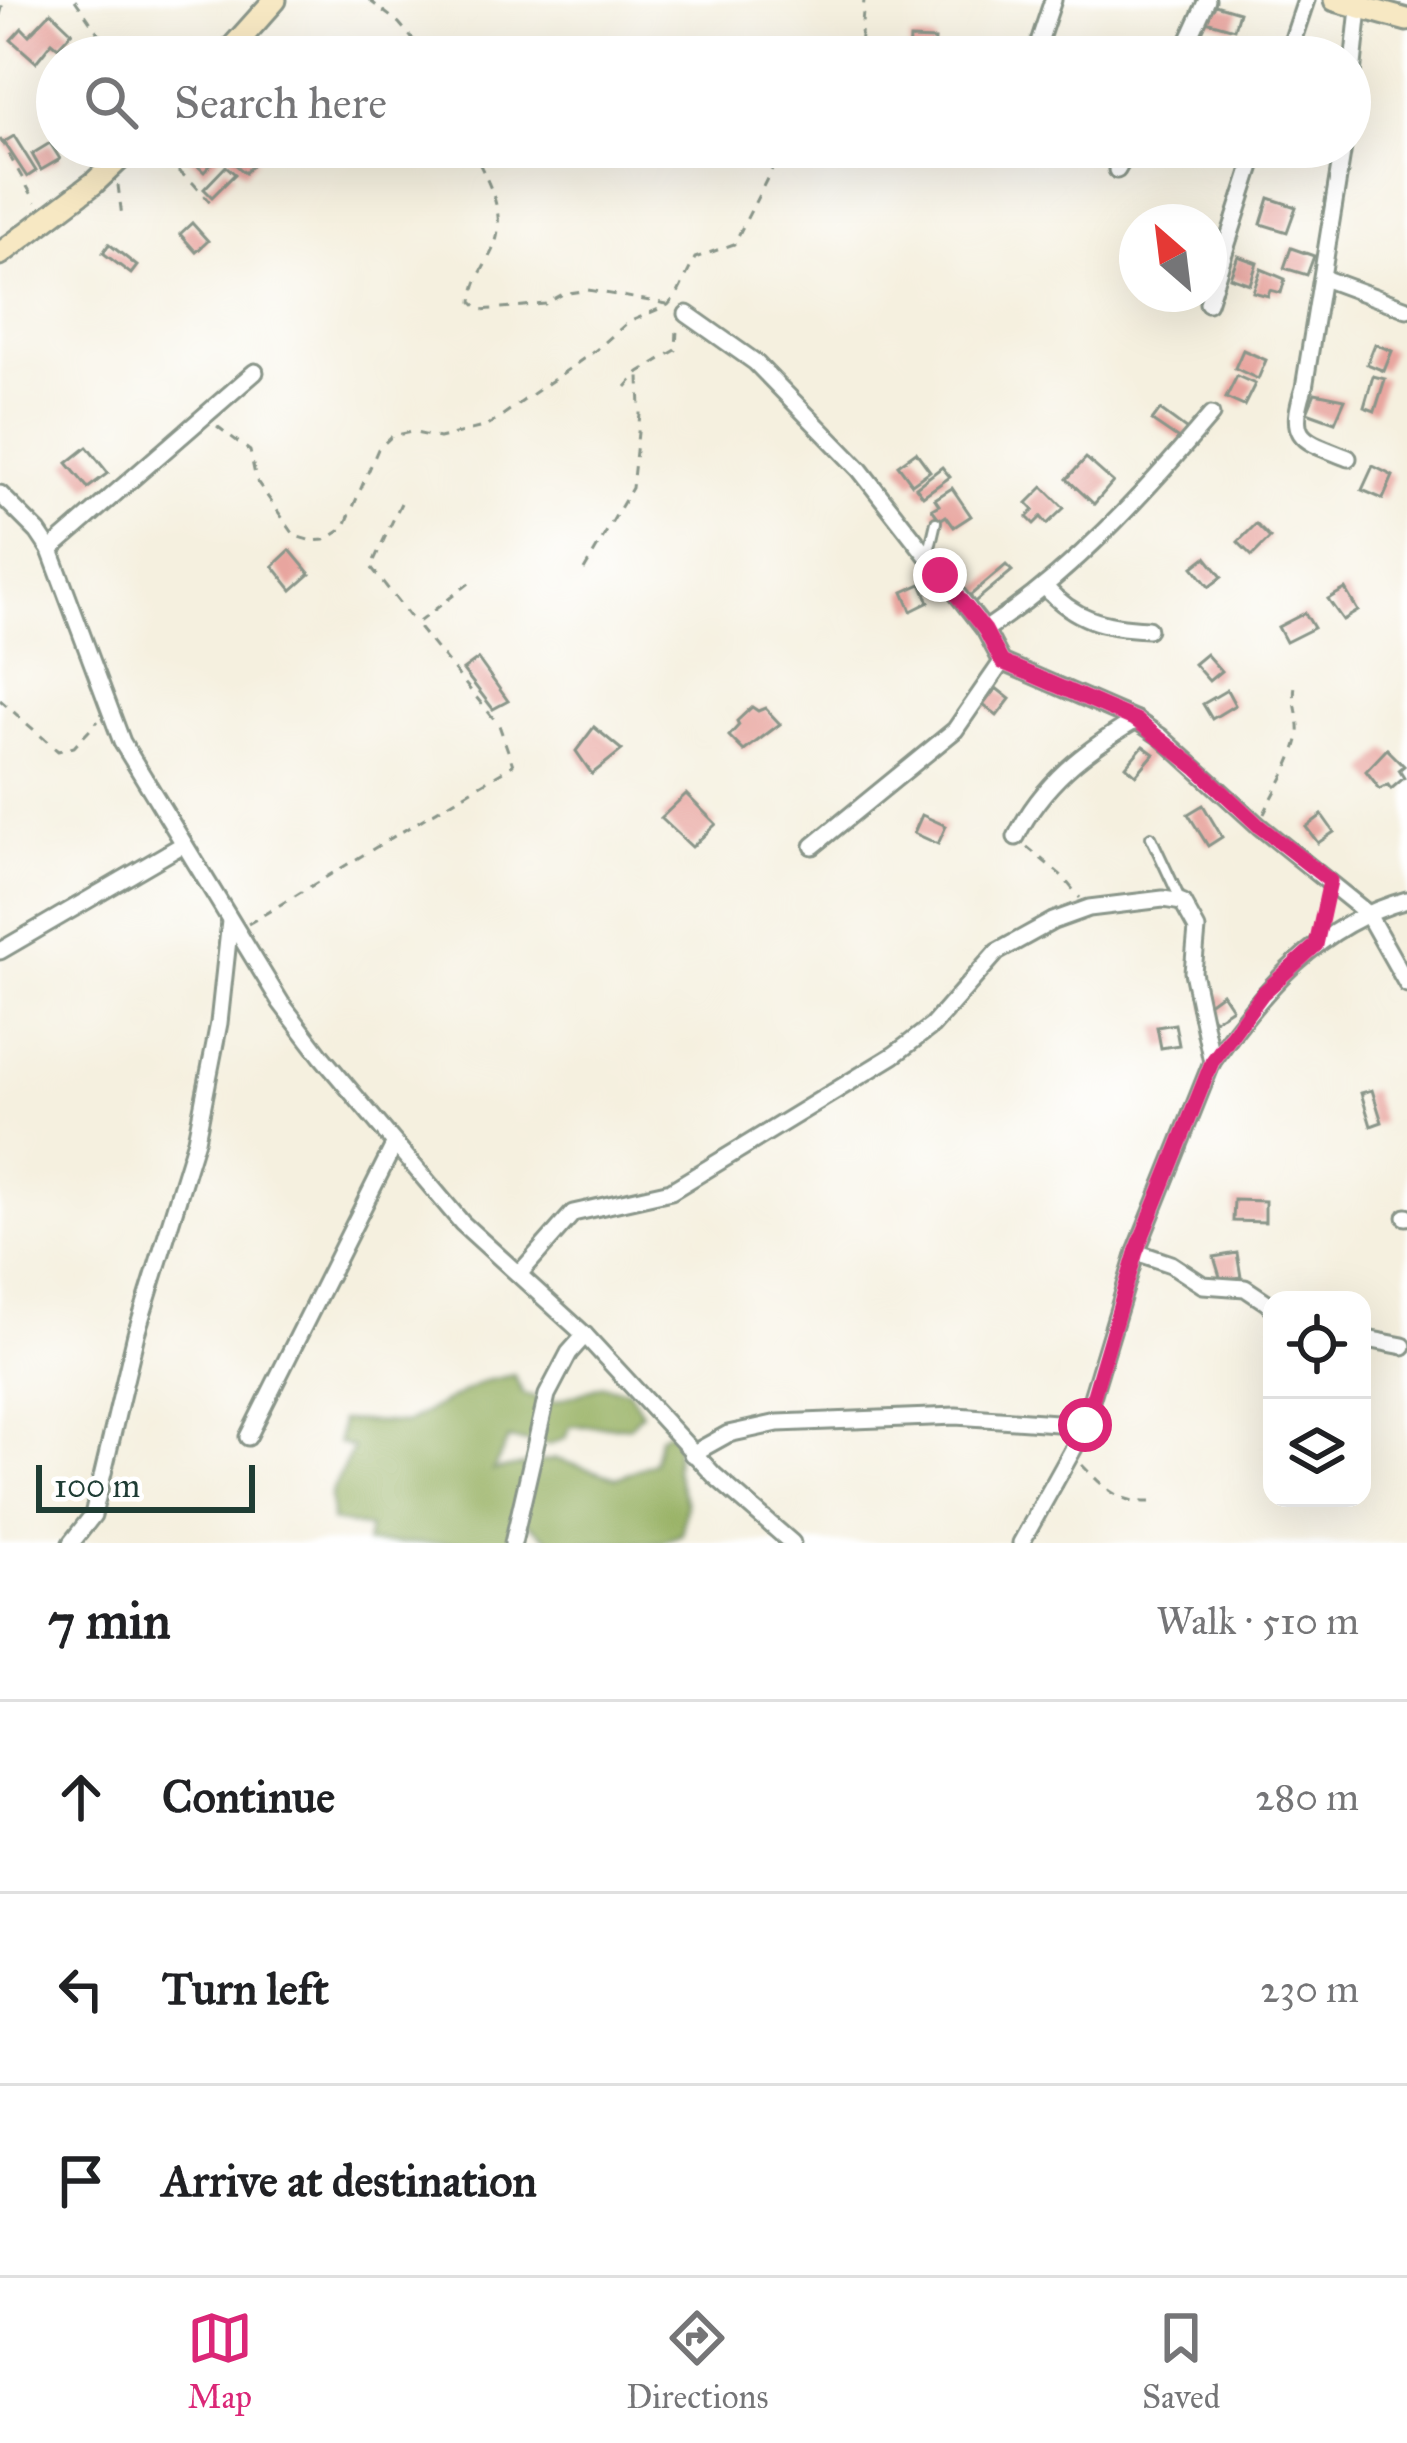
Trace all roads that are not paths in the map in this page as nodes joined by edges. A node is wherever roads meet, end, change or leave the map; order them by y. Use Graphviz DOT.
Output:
graph roads {
  1 [pos="275,0"];
  2 [pos="1053,0"];
  3 [pos="1207,0"];
  4 [pos="1306,0"];
  5 [pos="1335,0"];
  6 [pos="1359,8"];
  7 [pos="1407,20"];
  8 [pos="243,36"];
  9 [pos="1041,36"];
  10 [pos="1190,36"];
  11 [pos="1294,36"];
  12 [pos="1356,36"];
  13 [pos="111,168"];
  14 [pos="1251,168"];
  15 [pos="1340,168"];
  16 [pos="1227,244"];
  17 [pos="0,254"];
  18 [pos="1323,278"];
  19 [pos="1407,310"];
  20 [pos="686,314"];
  21 [pos="255,372"];
  22 [pos="1211,415"];
  23 [pos="1348,458"];
  24 [pos="0,494"];
  25 [pos="936,522"];
  26 [pos="50,550"];
  27 [pos="927,557"];
  28 [pos="1045,587"];
  29 [pos="1148,628"];
  30 [pos="985,630"];
  31 [pos="1002,662"];
  32 [pos="1136,720"];
  33 [pos="1016,837"];
  34 [pos="1151,837"];
  35 [pos="182,845"];
  36 [pos="813,846"];
  37 [pos="1407,900"];
  38 [pos="1182,902"];
  39 [pos="1366,913"];
  40 [pos="233,926"];
  41 [pos="0,951"];
  42 [pos="1407,984"];
  43 [pos="1212,1062"];
  44 [pos="394,1145"];
  45 [pos="1136,1252"];
  46 [pos="520,1273"];
  47 [pos="1263,1300"];
  48 [pos="585,1335"];
  49 [pos="1371,1340"];
  50 [pos="1403,1346"];
  51 [pos="1085,1425"];
  52 [pos="248,1437"];
  53 [pos="692,1454"];
  54 [pos="1028,1541"];
  55 [pos="71,1543"];
  56 [pos="513,1543"];
  57 [pos="792,1543"];
  1 -- 8 [label="main road"];
  2 -- 9 [label="street"];
  3 -- 10 [label="street"];
  4 -- 11 [label="street"];
  5 -- 6 [label="main road"];
  6 -- 7 [label="main road"];
  6 -- 12 [label="street"];
  13 -- 17 [label="main road"];
  14 -- 16 [label="street"];
  15 -- 18 [label="street"];
  18 -- 19 [label="street"];
  18 -- 23 [label="street"];
  20 -- 27 [label="street"];
  21 -- 26 [label="street"];
  22 -- 28 [label="street"];
  24 -- 26 [label="street"];
  25 -- 27 [label="lane"];
  26 -- 35 [label="street"];
  27 -- 30 [label="street"];
  28 -- 29 [label="street"];
  28 -- 30 [label="street"];
  30 -- 31 [label="street"];
  31 -- 32 [label="street"];
  31 -- 36 [label="street"];
  32 -- 33 [label="street"];
  32 -- 39 [label="street"];
  34 -- 38 [label="lane"];
  35 -- 40 [label="street"];
  35 -- 41 [label="street"];
  37 -- 39 [label="street"];
  38 -- 43 [label="street"];
  38 -- 46 [label="street"];
  39 -- 42 [label="street"];
  39 -- 43 [label="street"];
  40 -- 44 [label="street"];
  40 -- 55 [label="street"];
  43 -- 45 [label="street"];
  44 -- 46 [label="street"];
  44 -- 52 [label="street"];
  45 -- 47 [label="street"];
  45 -- 51 [label="street"];
  46 -- 48 [label="street"];
  48 -- 53 [label="street"];
  48 -- 56 [label="street"];
  49 -- 50 [label="street"];
  51 -- 53 [label="street"];
  51 -- 54 [label="street"];
  53 -- 57 [label="street"];
}
